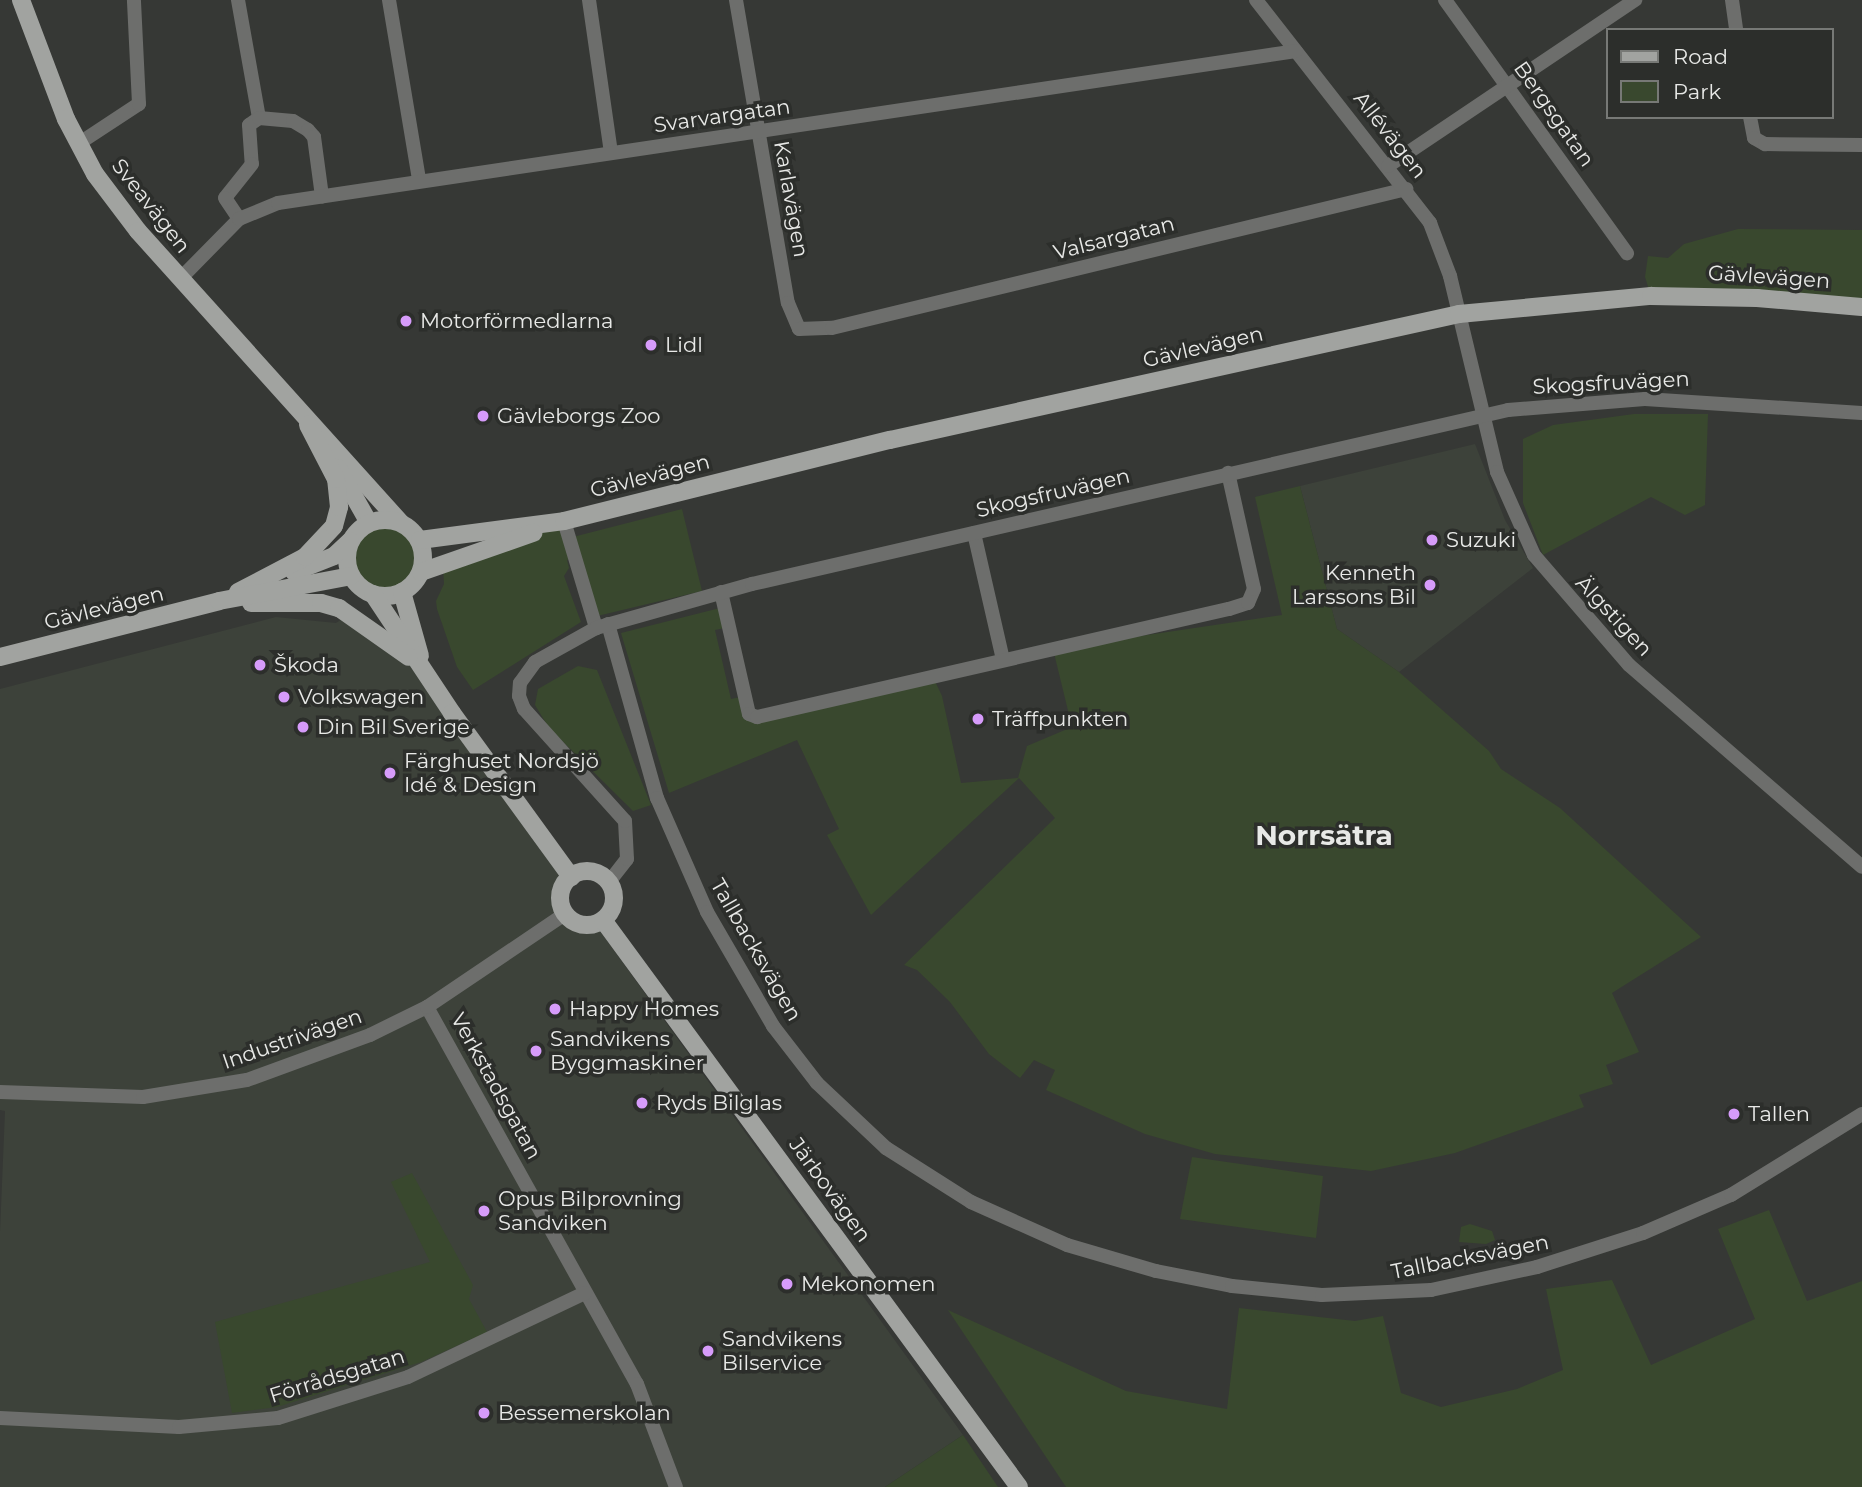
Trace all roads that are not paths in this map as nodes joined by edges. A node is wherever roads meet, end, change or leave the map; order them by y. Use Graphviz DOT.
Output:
graph roads {
  1 [pos="21,0"];
  2 [pos="134,0"];
  3 [pos="238,0"];
  4 [pos="389,0"];
  5 [pos="589,0"];
  6 [pos="736,0"];
  7 [pos="1256,0"];
  8 [pos="1445,0"];
  9 [pos="1635,0"];
  10 [pos="1732,0"];
  11 [pos="1736,28"];
  12 [pos="1296,51"];
  13 [pos="1506,83"];
  14 [pos="259,117"];
  15 [pos="1750,119"];
  16 [pos="757,133"];
  17 [pos="78,144"];
  18 [pos="1862,145"];
  19 [pos="611,152"];
  20 [pos="1388,166"];
  21 [pos="419,180"];
  22 [pos="1406,189"];
  23 [pos="322,195"];
  24 [pos="239,219"];
  25 [pos="1627,253"];
  26 [pos="180,279"];
  27 [pos="1862,307"];
  28 [pos="1459,314"];
  29 [pos="832,328"];
  30 [pos="299,406"];
  31 [pos="1862,413"];
  32 [pos="1484,415"];
  33 [pos="1228,473"];
  34 [pos="564,521"];
  35 [pos="400,522"];
  36 [pos="369,523"];
  37 [pos="974,533"];
  38 [pos="420,540"];
  39 [pos="351,541"];
  40 [pos="421,572"];
  41 [pos="351,576"];
  42 [pos="402,592"];
  43 [pos="721,592"];
  44 [pos="373,594"];
  45 [pos="219,601"];
  46 [pos="602,626"];
  47 [pos="0,657"];
  48 [pos="1003,660"];
  49 [pos="424,669"];
  50 [pos="1862,867"];
  51 [pos="571,877"];
  52 [pos="609,882"];
  53 [pos="565,915"];
  54 [pos="603,920"];
  55 [pos="427,1007"];
  56 [pos="0,1092"];
  57 [pos="1862,1114"];
  58 [pos="585,1293"];
  59 [pos="0,1418"];
  60 [pos="676,1487"];
  61 [pos="1019,1487"];
  1 -- 17 [label="main road, Sveavägen"];
  2 -- 17 [label="street"];
  3 -- 14 [label="street"];
  4 -- 21 [label="street"];
  5 -- 19 [label="street"];
  6 -- 16 [label="street, Karlavägen"];
  7 -- 12 [label="street, Allévägen"];
  8 -- 13 [label="street, Bergsgatan"];
  9 -- 13 [label="street"];
  10 -- 11 [label="street"];
  12 -- 16 [label="street, Svarvargatan"];
  12 -- 20 [label="street, Allévägen"];
  13 -- 20 [label="street"];
  13 -- 25 [label="street, Bergsgatan"];
  14 -- 23 [label="street"];
  14 -- 24 [label="street"];
  15 -- 18 [label="street"];
  16 -- 19 [label="street, Svarvargatan"];
  16 -- 29 [label="street, Karlavägen"];
  17 -- 26 [label="main road, Sveavägen"];
  19 -- 21 [label="street, Svarvargatan"];
  20 -- 22 [label="street, Allévägen"];
  21 -- 23 [label="street, Svarvargatan"];
  22 -- 28 [label="street, Allévägen"];
  22 -- 29 [label="street, Valsargatan"];
  23 -- 24 [label="street, Svarvargatan"];
  24 -- 26 [label="street, Svarvargatan"];
  26 -- 30 [label="main road, Sveavägen"];
  27 -- 28 [label="main road, Gävlevägen"];
  28 -- 32 [label="street, Älgstigen"];
  28 -- 34 [label="main road, Gävlevägen"];
  30 -- 35 [label="main road, Sveavägen"];
  30 -- 36 [label="main road, Sveavägen"];
  30 -- 45 [label="main road"];
  31 -- 32 [label="street, Skogsfruvägen"];
  32 -- 33 [label="street, Skogsfruvägen"];
  32 -- 50 [label="street, Älgstigen"];
  33 -- 37 [label="street, Skogsfruvägen"];
  33 -- 48 [label="street"];
  34 -- 38 [label="main road, Gävlevägen"];
  34 -- 40 [label="main road, Gävlevägen"];
  34 -- 46 [label="street, Tallbacksvägen"];
  35 -- 36 [label="main road"];
  35 -- 38 [label="main road"];
  36 -- 39 [label="main road, Gävlevägen"];
  37 -- 43 [label="street, Skogsfruvägen"];
  37 -- 48 [label="street"];
  38 -- 40 [label="main road"];
  39 -- 41 [label="main road"];
  39 -- 45 [label="main road, Gävlevägen"];
  40 -- 42 [label="main road, Gävlevägen"];
  41 -- 44 [label="main road"];
  41 -- 45 [label="main road, Gävlevägen"];
  42 -- 44 [label="main road"];
  42 -- 49 [label="main road"];
  43 -- 46 [label="street, Skogsfruvägen"];
  43 -- 48 [label="street"];
  44 -- 49 [label="main road"];
  45 -- 47 [label="main road, Gävlevägen"];
  45 -- 49 [label="main road"];
  46 -- 52 [label="street, Skogsfruvägen"];
  46 -- 57 [label="street, Tallbacksvägen"];
  49 -- 51 [label="main road"];
  51 -- 52 [label="main road"];
  51 -- 53 [label="main road"];
  52 -- 54 [label="main road"];
  53 -- 54 [label="main road"];
  53 -- 55 [label="street, Industrivägen"];
  54 -- 61 [label="main road, Järbovägen"];
  55 -- 56 [label="street, Industrivägen"];
  55 -- 58 [label="street, Verkstadsgatan"];
  58 -- 59 [label="street, Förrådsgatan"];
  58 -- 60 [label="street, Verkstadsgatan"];
}
